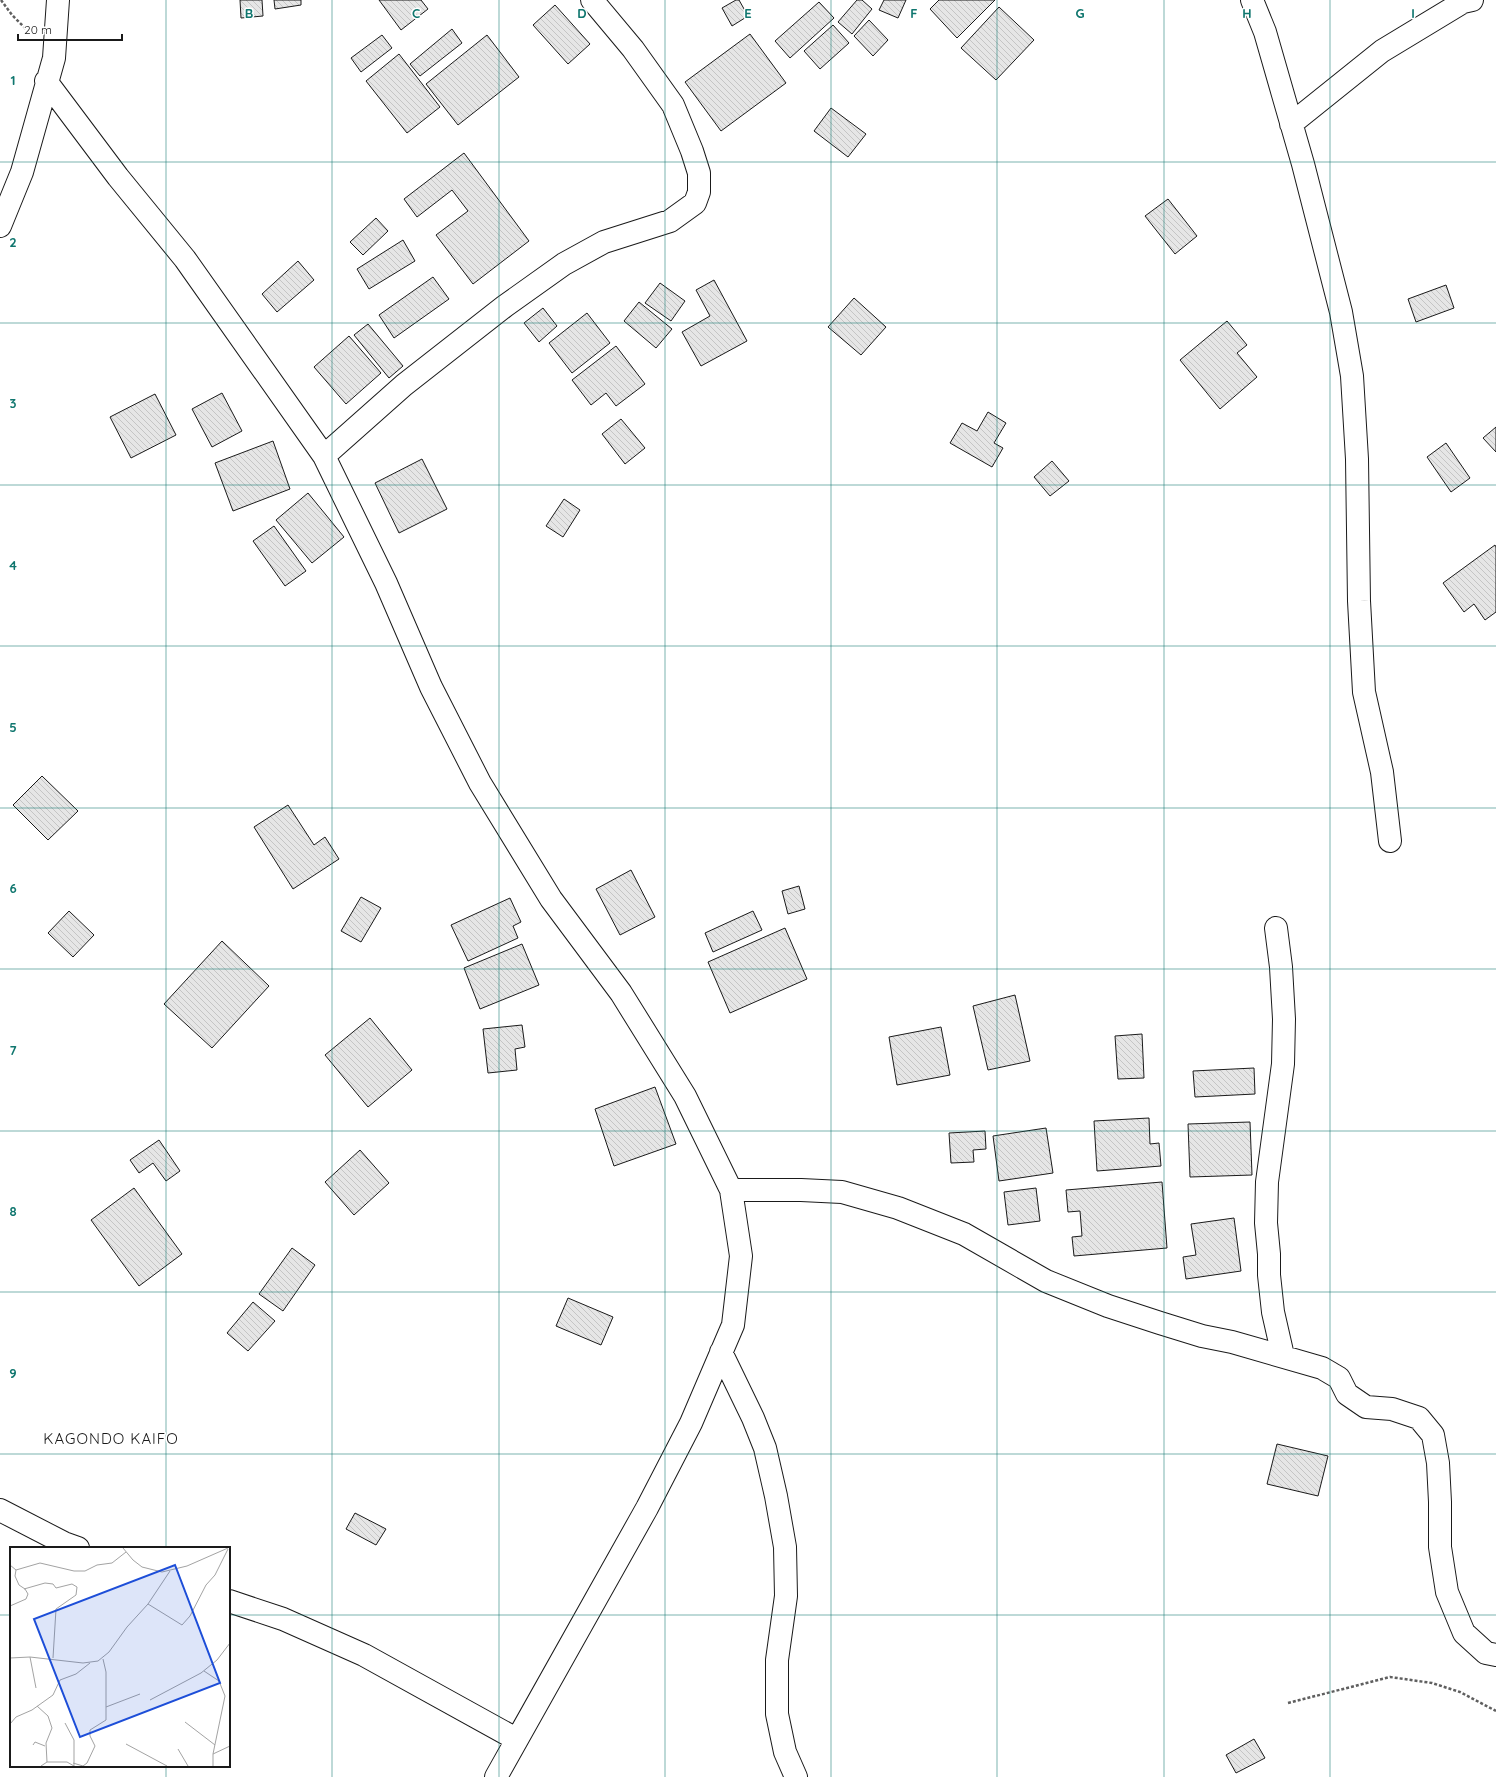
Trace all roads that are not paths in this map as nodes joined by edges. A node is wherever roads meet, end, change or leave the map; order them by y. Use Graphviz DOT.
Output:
graph roads {
  1 [pos="58,0"];
  2 [pos="592,0"];
  3 [pos="1252,0"];
  4 [pos="1472,0"];
  5 [pos="46,81"];
  6 [pos="1291,124"];
  7 [pos="0,226"];
  8 [pos="324,456"];
  9 [pos="1390,841"];
  10 [pos="1276,928"];
  11 [pos="731,1190"];
  12 [pos="721,1352"];
  13 [pos="1283,1356"];
  14 [pos="0,1510"];
  15 [pos="75,1547"];
  16 [pos="230,1601"];
  17 [pos="1496,1655"];
  18 [pos="516,1739"];
  19 [pos="496,1777"];
  20 [pos="796,1777"];
  1 -- 5 [label="street"];
  2 -- 8 [label="street"];
  3 -- 6 [label="street"];
  4 -- 6 [label="street"];
  5 -- 7 [label="street"];
  5 -- 8 [label="street"];
  6 -- 9 [label="street"];
  8 -- 11 [label="street"];
  10 -- 13 [label="street"];
  11 -- 12 [label="street"];
  11 -- 13 [label="street"];
  12 -- 18 [label="street"];
  12 -- 20 [label="street"];
  13 -- 17 [label="street"];
  14 -- 15 [label="street"];
  16 -- 18 [label="street"];
  18 -- 19 [label="street"];
}
